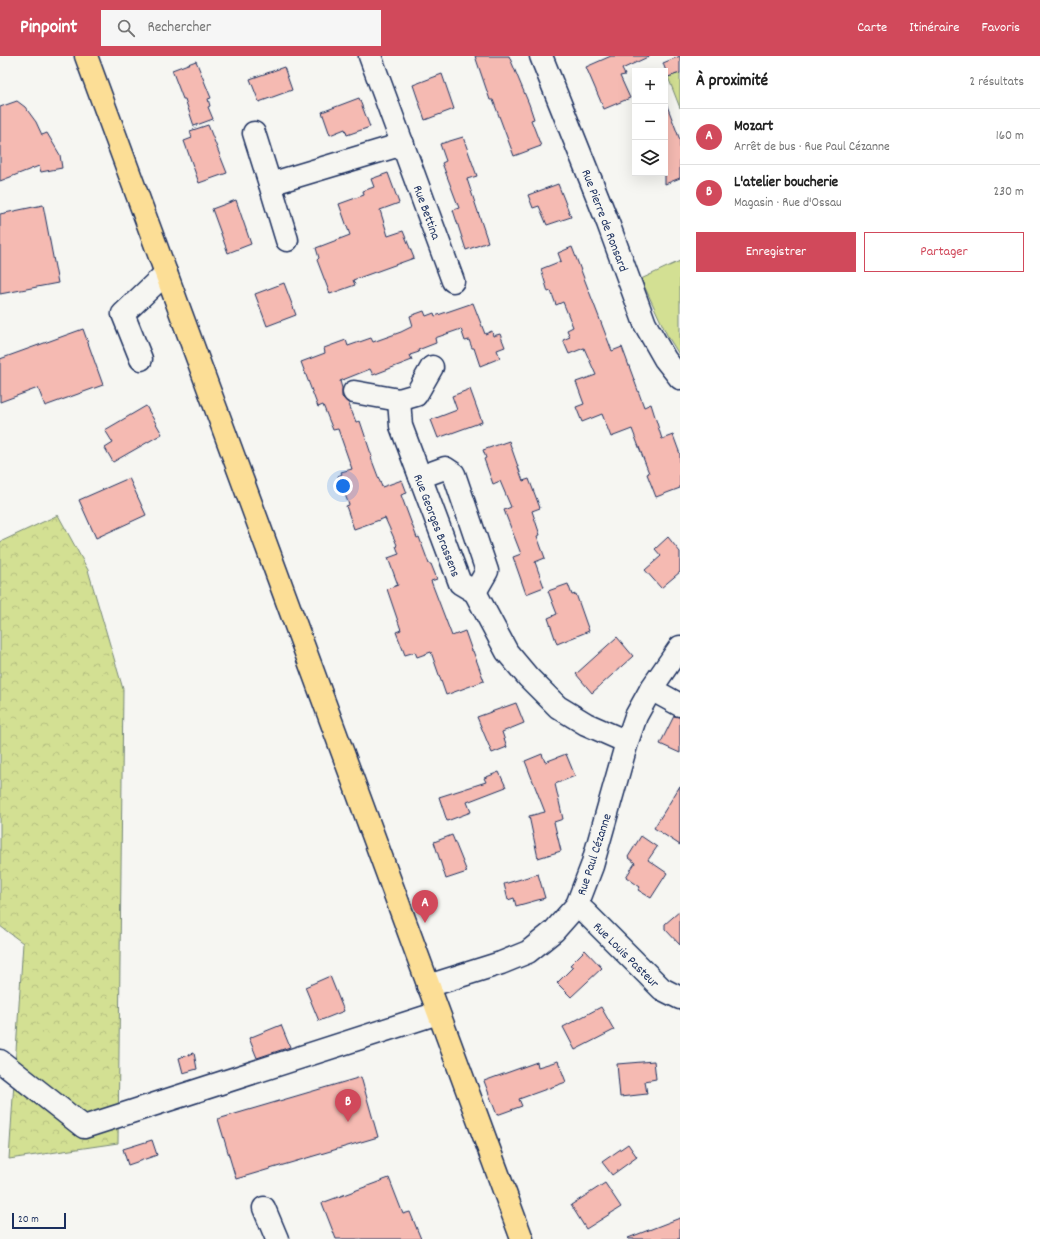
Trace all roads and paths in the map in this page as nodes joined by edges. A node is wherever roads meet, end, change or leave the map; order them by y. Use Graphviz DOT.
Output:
graph roads {
  1 [pos="86,56"];
  2 [pos="370,56"];
  3 [pos="541,56"];
  4 [pos="254,133"];
  5 [pos="403,144"];
  6 [pos="270,184"];
  7 [pos="287,240"];
  8 [pos="166,273"];
  9 [pos="454,280"];
  10 [pos="141,359"];
  11 [pos="432,367"];
  12 [pos="680,378"];
  13 [pos="354,392"];
  14 [pos="399,400"];
  15 [pos="420,477"];
  16 [pos="475,592"];
  17 [pos="680,647"];
  18 [pos="650,688"];
  19 [pos="680,705"];
  20 [pos="627,742"];
  21 [pos="577,905"];
  22 [pos="428,986"];
  23 [pos="680,998"];
  24 [pos="438,1013"];
  25 [pos="0,1061"];
  26 [pos="264,1208"];
  27 [pos="272,1238"];
  28 [pos="522,1239"];
  1 -- 8 [label="main road"];
  2 -- 5 [label="street, Rue Bettina"];
  3 -- 12 [label="street, Rue Pierre de Ronsard"];
  4 -- 6 [label="street"];
  5 -- 6 [label="street"];
  5 -- 9 [label="street, Rue Bettina"];
  6 -- 7 [label="street"];
  8 -- 10 [label="street"];
  8 -- 22 [label="main road"];
  11 -- 14 [label="street"];
  13 -- 14 [label="street"];
  14 -- 15 [label="street, Rue Georges Brassens"];
  15 -- 16 [label="street, Rue Georges Brassens"];
  15 -- 16 [label="street"];
  16 -- 20 [label="street, Rue Georges Brassens"];
  17 -- 18 [label="street, Rue Paul Cézanne"];
  18 -- 19 [label="street"];
  18 -- 20 [label="street, Rue Paul Cézanne"];
  20 -- 21 [label="street, Rue Paul Cézanne"];
  21 -- 22 [label="street, Rue Paul Cézanne"];
  21 -- 23 [label="street, Rue Louis Pasteur"];
  22 -- 24 [label="main road"];
  24 -- 25 [label="street"];
  24 -- 28 [label="main road"];
  26 -- 27 [label="street"];
}
